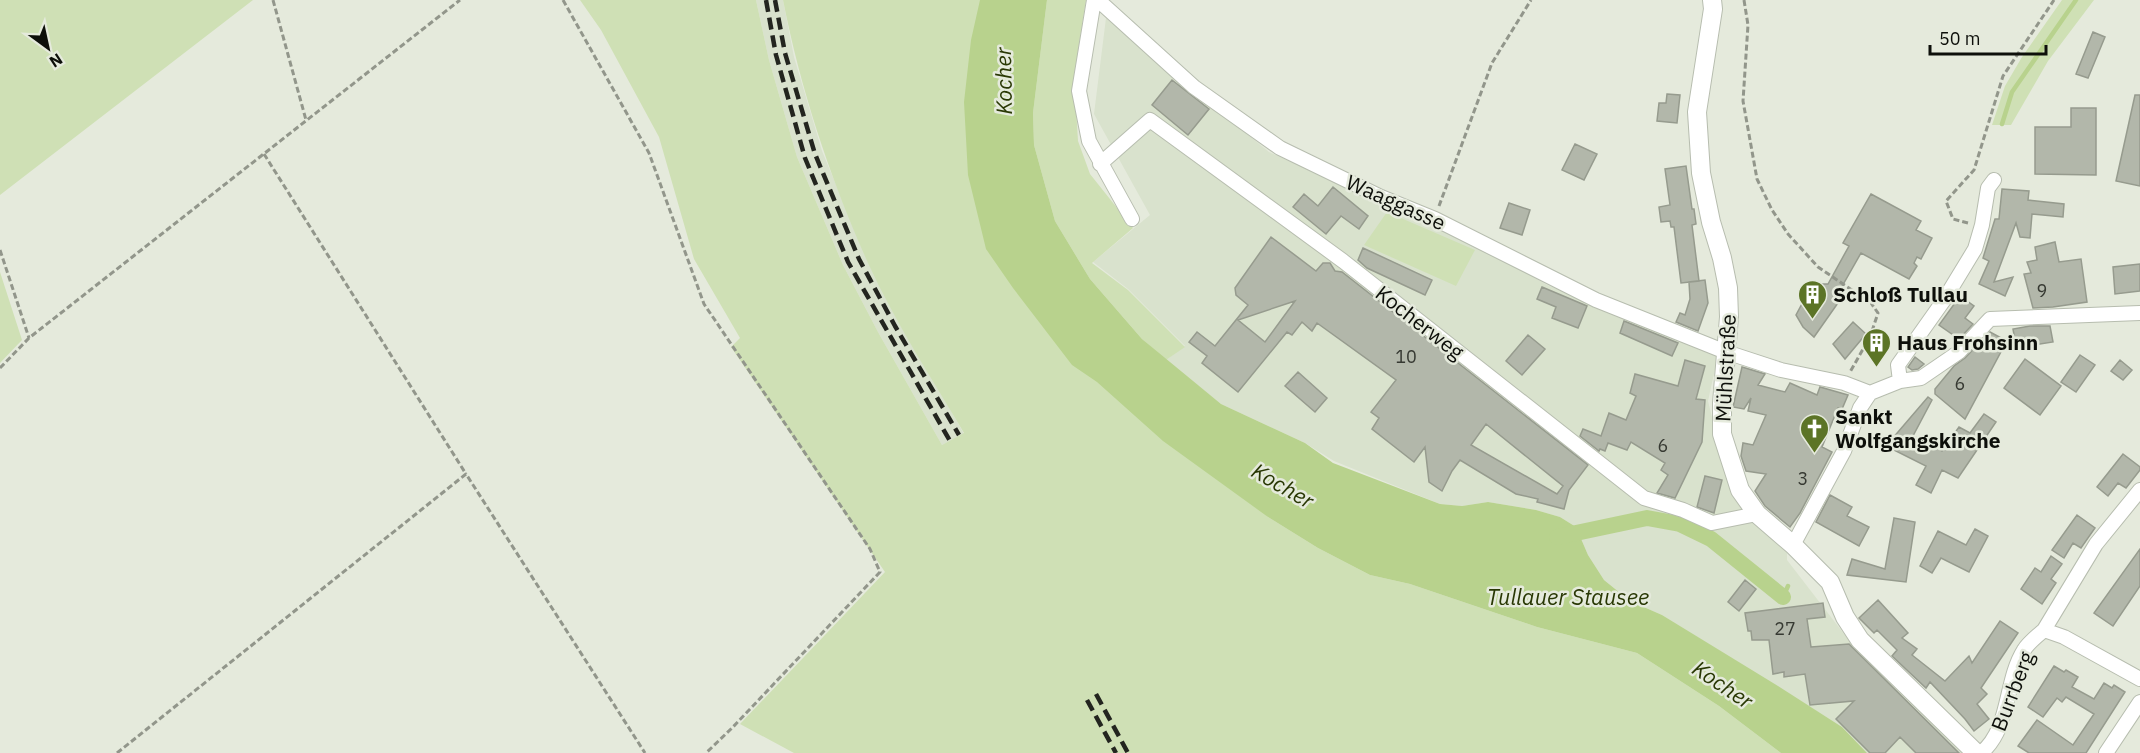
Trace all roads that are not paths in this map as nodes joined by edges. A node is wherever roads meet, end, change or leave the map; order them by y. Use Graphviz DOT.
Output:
graph roads {
  1 [pos="1096,0"];
  2 [pos="1715,3"];
  3 [pos="1100,164"];
  4 [pos="1994,180"];
  5 [pos="1132,219"];
  6 [pos="2140,313"];
  7 [pos="1726,352"];
  8 [pos="1900,381"];
  9 [pos="1870,393"];
  10 [pos="2140,490"];
  11 [pos="1757,514"];
  12 [pos="1793,545"];
  13 [pos="2043,630"];
  14 [pos="2140,679"];
  15 [pos="2140,702"];
  16 [pos="1976,753"];
  17 [pos="1981,753"];
  18 [pos="2106,753"];
  1 -- 3 [label="street"];
  1 -- 7 [label="street, Waaggasse"];
  2 -- 7 [label="street, Mühlstraße"];
  3 -- 5 [label="street"];
  3 -- 11 [label="street, Kocherweg"];
  4 -- 8 [label="street"];
  6 -- 8 [label="street"];
  7 -- 9 [label="street, Waaggasse"];
  7 -- 11 [label="street, Mühlstraße"];
  8 -- 9 [label="street"];
  9 -- 12 [label="street"];
  10 -- 13 [label="street"];
  11 -- 12 [label="street, Mühlstraße"];
  12 -- 16 [label="street, Mühlstraße"];
  13 -- 14 [label="street, Burrberg"];
  13 -- 17 [label="street, Burrberg"];
  15 -- 18 [label="street"];
}
